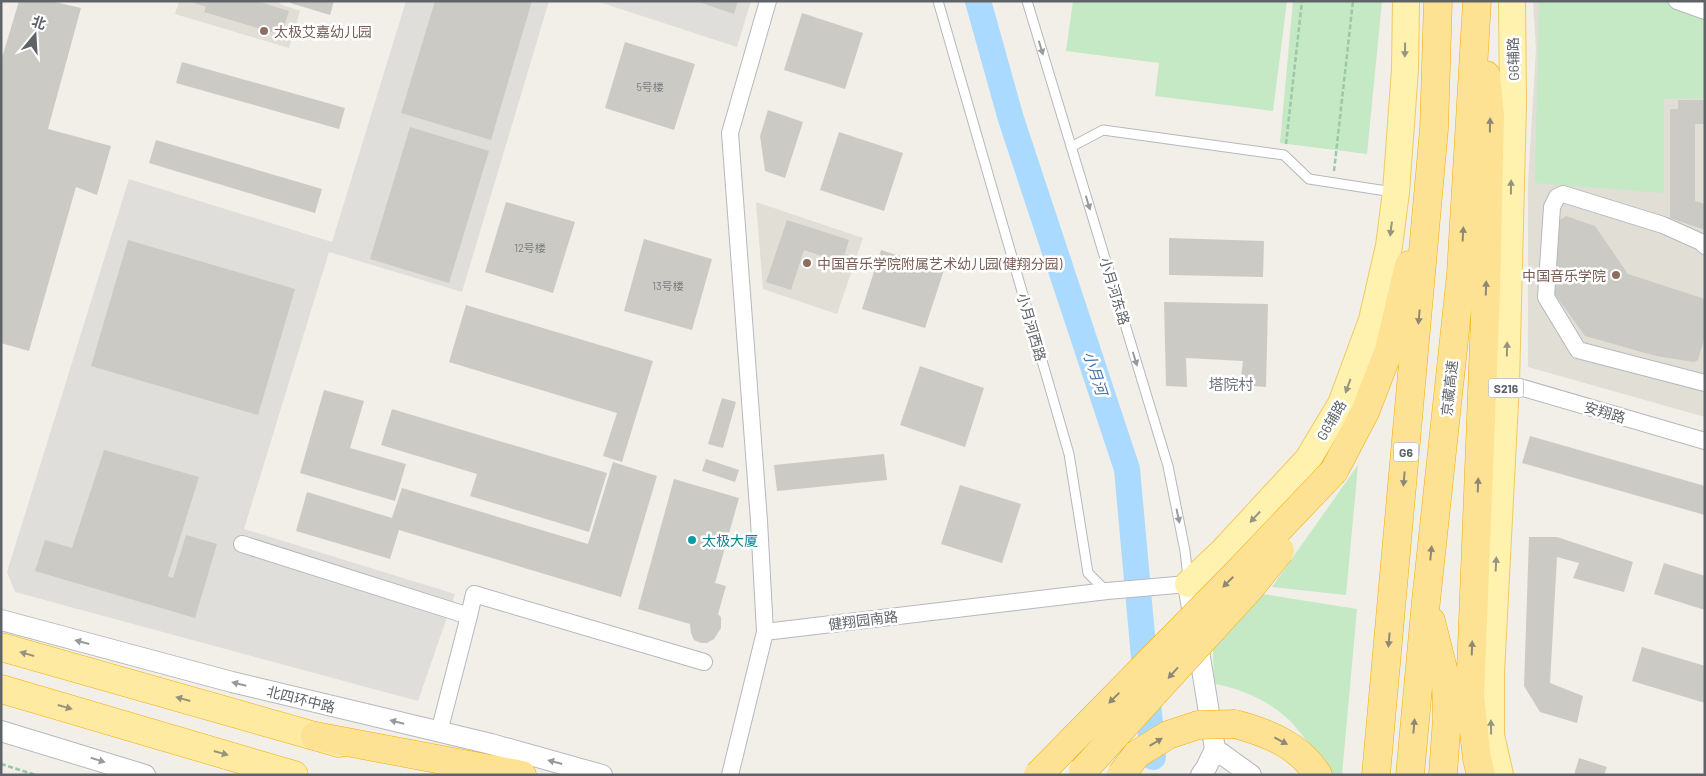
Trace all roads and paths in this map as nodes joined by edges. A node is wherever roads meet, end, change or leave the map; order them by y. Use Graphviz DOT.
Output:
graph roads {
  1 [pos="768,1"];
  2 [pos="938,1"];
  3 [pos="1027,1"];
  4 [pos="1302,1"];
  5 [pos="1353,1"];
  6 [pos="1406,1"];
  7 [pos="1436,1"];
  8 [pos="1478,1"];
  9 [pos="1512,1"];
  10 [pos="1677,1"];
  11 [pos="1705,11"];
  12 [pos="1434,129"];
  13 [pos="1071,148"];
  14 [pos="1284,155"];
  15 [pos="1333,182"];
  16 [pos="1396,192"];
  17 [pos="1705,246"];
  18 [pos="1705,383"];
  19 [pos="1506,384"];
  20 [pos="1705,441"];
  21 [pos="1334,471"];
  22 [pos="242,544"];
  23 [pos="1188,584"];
  24 [pos="1107,591"];
  25 [pos="1426,601"];
  26 [pos="469,616"];
  27 [pos="1,620"];
  28 [pos="765,632"];
  29 [pos="1,647"];
  30 [pos="704,662"];
  31 [pos="1,689"];
  32 [pos="1,731"];
  33 [pos="439,732"];
  34 [pos="314,736"];
  35 [pos="1215,749"];
  36 [pos="247,760"];
  37 [pos="1,764"];
  38 [pos="36,775"];
  39 [pos="145,775"];
  40 [pos="276,775"];
  41 [pos="294,775"];
  42 [pos="451,775"];
  43 [pos="522,775"];
  44 [pos="602,775"];
  45 [pos="730,775"];
  46 [pos="1038,775"];
  47 [pos="1080,775"];
  48 [pos="1121,775"];
  49 [pos="1201,775"];
  50 [pos="1251,775"];
  51 [pos="1318,775"];
  52 [pos="1376,775"];
  53 [pos="1410,775"];
  54 [pos="1443,775"];
  55 [pos="1480,775"];
  56 [pos="1500,775"];
  1 -- 28 [label="street"];
  2 -- 24 [label="lane, 小月河西路"];
  3 -- 13 [label="lane, 小月河东路, one-way"];
  4 -- 14 [label="path"];
  5 -- 15 [label="path"];
  6 -- 16 [label="main road, G6辅路, one-way"];
  7 -- 12 [label="highway, G6"];
  25 -- 8 [label="highway, 京藏高速, one-way"];
  55 -- 8 [label="highway, one-way"];
  19 -- 9 [label="main road, G6辅路 / S216, one-way"];
  10 -- 11 [label="street"];
  12 -- 21 [label="highway"];
  12 -- 52 [label="highway, G6, one-way"];
  13 -- 14 [label="lane"];
  13 -- 23 [label="lane, 小月河东路, one-way"];
  14 -- 15 [label="lane"];
  15 -- 16 [label="lane"];
  16 -- 23 [label="main road, G6辅路, one-way"];
  17 -- 18 [label="street"];
  19 -- 20 [label="street, 安翔路"];
  56 -- 19 [label="main road, G6辅路 / S216, one-way"];
  21 -- 46 [label="highway, one-way, bridge"];
  21 -- 47 [label="highway, one-way, bridge"];
  22 -- 26 [label="street"];
  23 -- 24 [label="street, 健翔园南路"];
  23 -- 35 [label="street"];
  24 -- 28 [label="street, 健翔园南路"];
  53 -- 25 [label="highway, 京藏高速, one-way"];
  25 -- 54 [label="highway"];
  26 -- 30 [label="street"];
  26 -- 33 [label="street"];
  33 -- 27 [label="street, 北四环中路, one-way"];
  28 -- 45 [label="street"];
  34 -- 29 [label="highway, one-way"];
  31 -- 36 [label="highway, one-way"];
  32 -- 39 [label="street, one-way"];
  44 -- 33 [label="street, 北四环中路, one-way"];
  34 -- 42 [label="highway"];
  34 -- 43 [label="highway"];
  35 -- 49 [label="street"];
  35 -- 50 [label="street"];
  36 -- 40 [label="highway"];
  36 -- 41 [label="highway"];
  37 -- 38 [label="path"];
  48 -- 51 [label="highway, one-way, bridge"];
}
